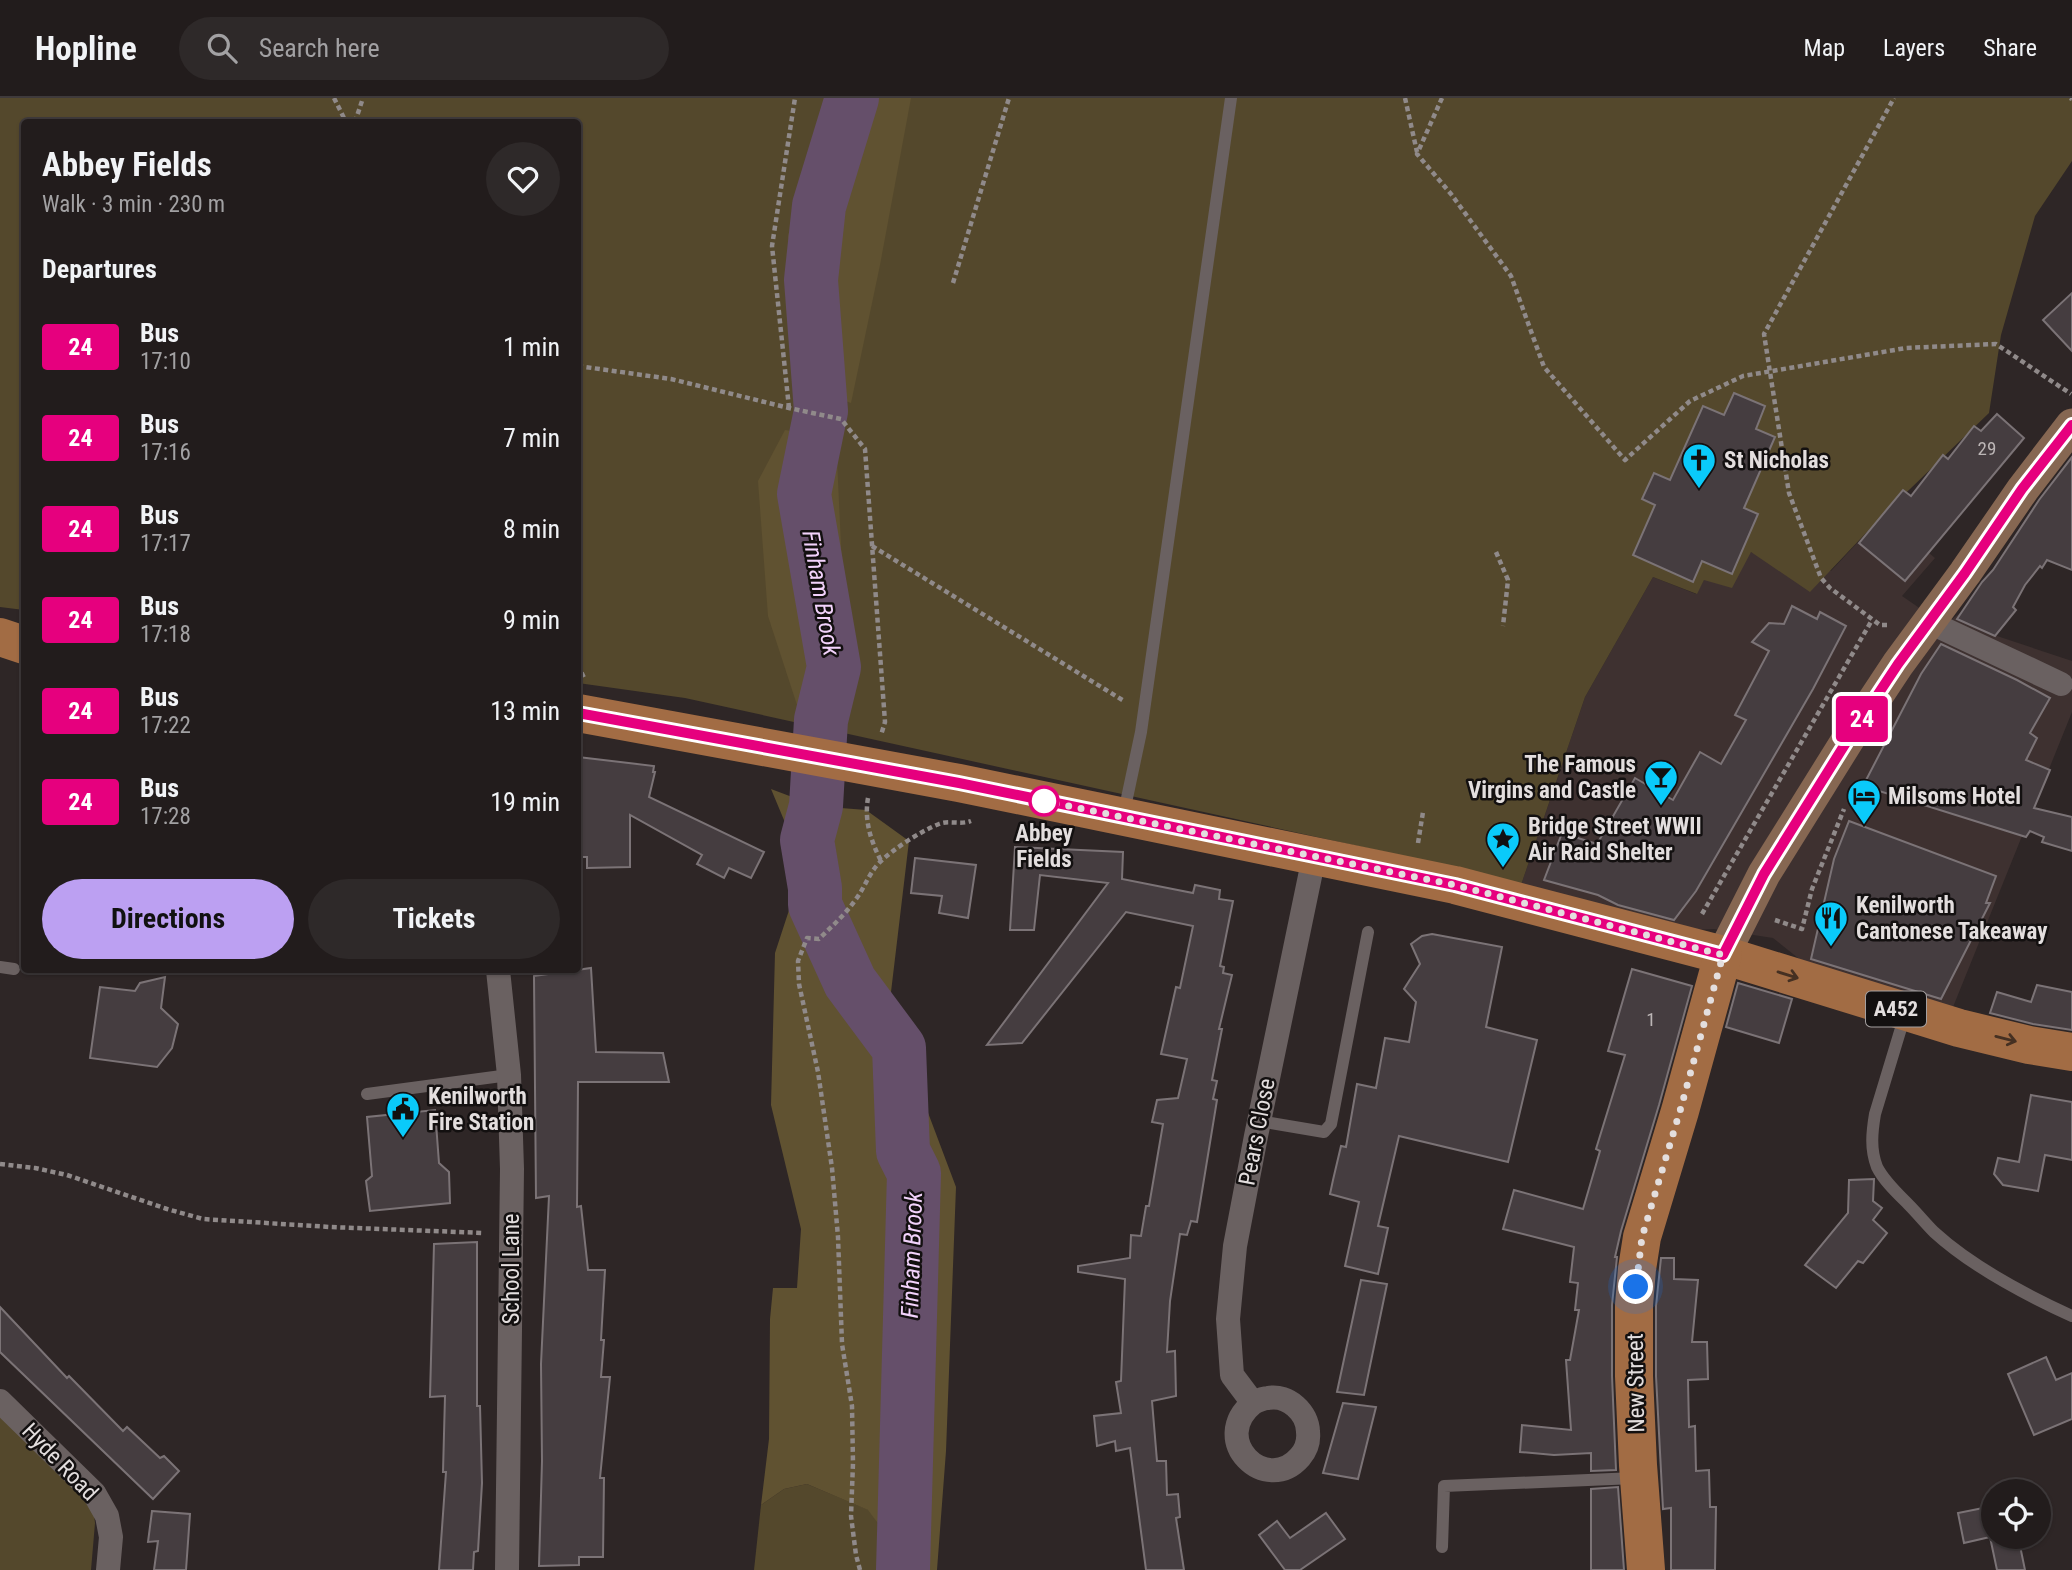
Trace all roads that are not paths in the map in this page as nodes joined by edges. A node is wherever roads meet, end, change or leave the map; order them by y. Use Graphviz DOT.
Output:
graph roads {
  1 [pos="1231,98"];
  2 [pos="2072,425"];
  3 [pos="1929,622"];
  4 [pos="0,636"];
  5 [pos="21,644"];
  6 [pos="2061,684"];
  7 [pos="581,714"];
  8 [pos="1127,798"];
  9 [pos="1314,857"];
  10 [pos="1368,932"];
  11 [pos="1723,955"];
  12 [pos="0,967"];
  13 [pos="14,969"];
  14 [pos="498,973"];
  15 [pos="1906,1012"];
  16 [pos="2072,1052"];
  17 [pos="509,1075"];
  18 [pos="367,1094"];
  19 [pos="1259,1121"];
  20 [pos="2072,1316"];
  21 [pos="0,1401"];
  22 [pos="1253,1403"];
  23 [pos="1639,1478"];
  24 [pos="1442,1547"];
  25 [pos="108,1570"];
  26 [pos="508,1570"];
  27 [pos="1646,1570"];
  1 -- 8 [label="lane"];
  2 -- 3 [label="street"];
  3 -- 6 [label="street"];
  3 -- 11 [label="street"];
  4 -- 5 [label="main road"];
  7 -- 9 [label="main road, A452"];
  9 -- 11 [label="main road, A452"];
  9 -- 19 [label="street, Pears Close"];
  10 -- 19 [label="lane"];
  11 -- 15 [label="main road, A452, one-way"];
  11 -- 23 [label="main road, New Street"];
  12 -- 13 [label="lane"];
  14 -- 17 [label="street, School Lane"];
  15 -- 16 [label="main road, A452, one-way"];
  15 -- 20 [label="lane"];
  17 -- 18 [label="lane"];
  17 -- 26 [label="street, School Lane"];
  19 -- 22 [label="street, Pears Close"];
  21 -- 25 [label="street, Hyde Road"];
  23 -- 24 [label="lane"];
  23 -- 27 [label="main road, New Street"];
}
